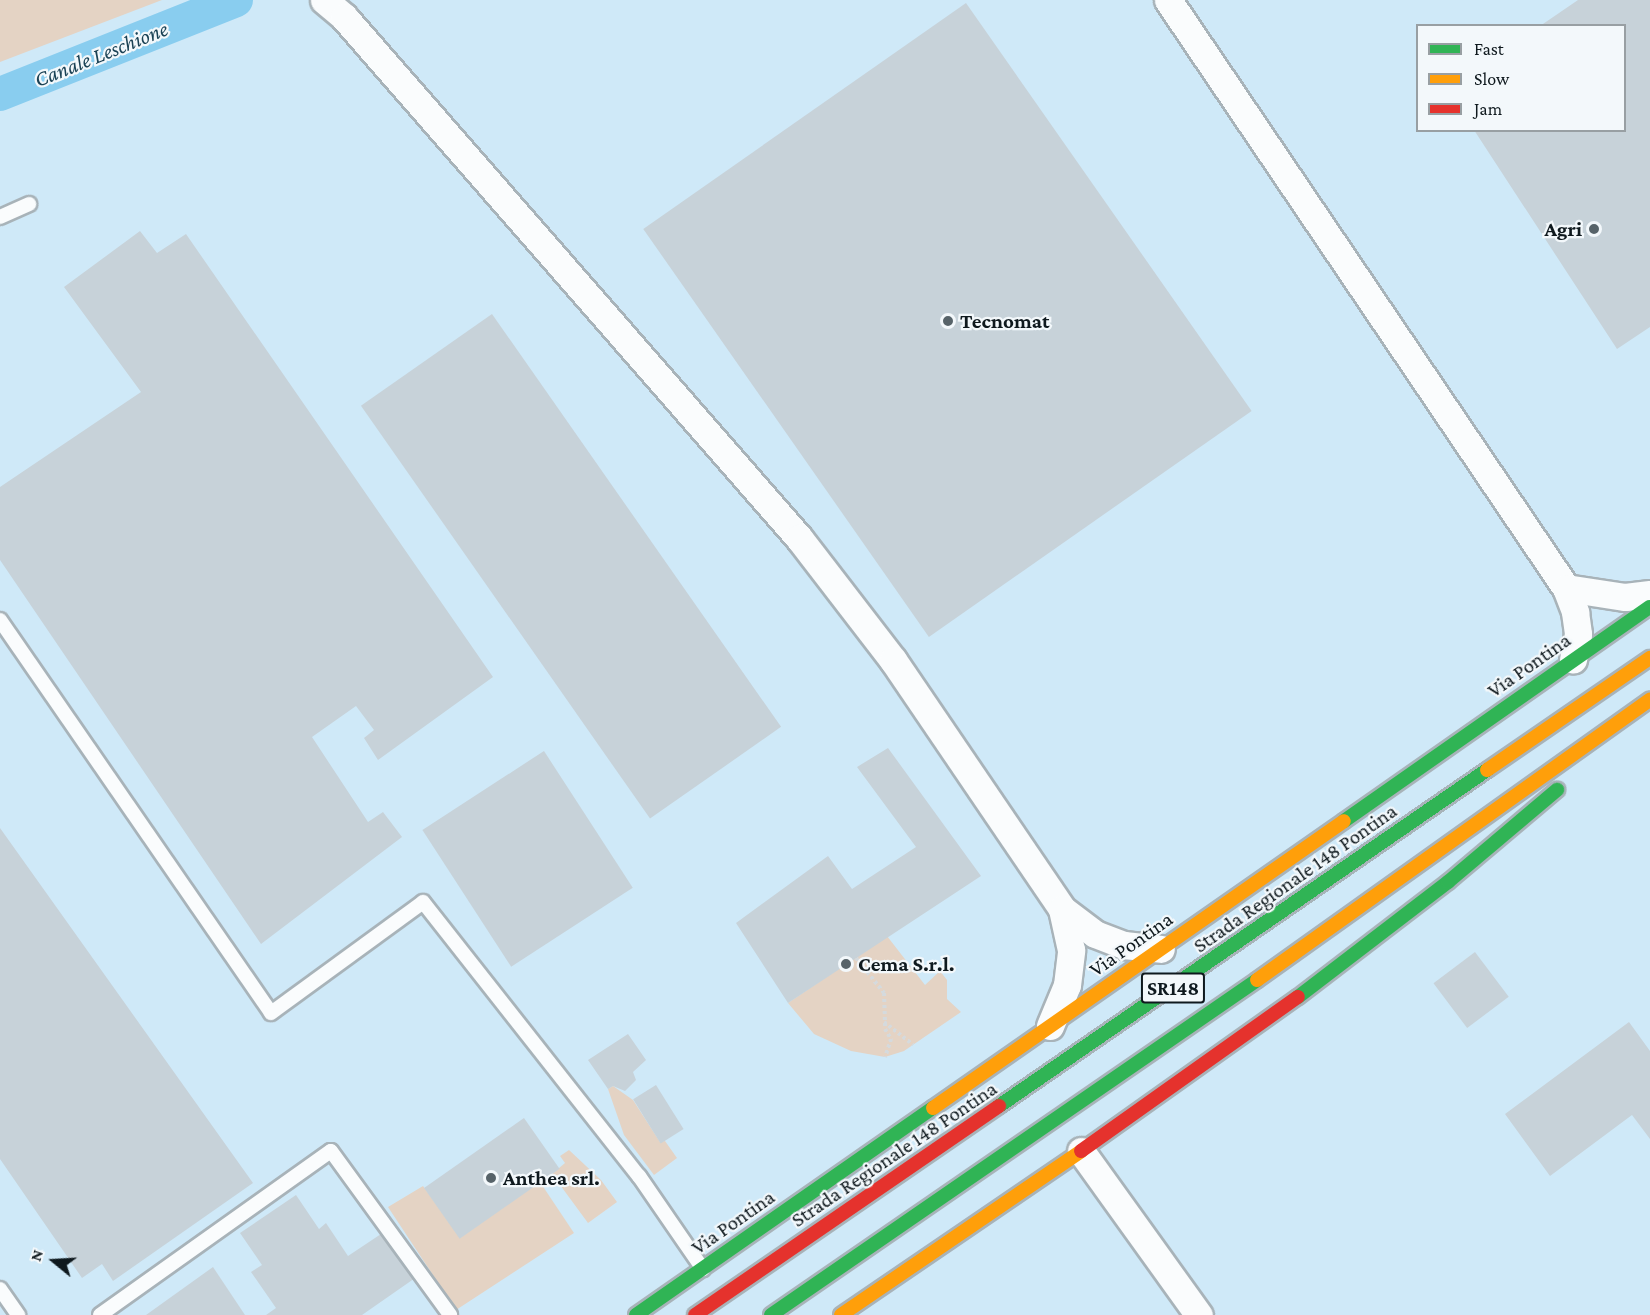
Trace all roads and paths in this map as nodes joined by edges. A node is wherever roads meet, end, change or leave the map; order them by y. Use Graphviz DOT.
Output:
graph roads {
  1 [pos="324,0"];
  2 [pos="1168,0"];
  3 [pos="339,9"];
  4 [pos="28,204"];
  5 [pos="0,217"];
  6 [pos="1566,588"];
  7 [pos="1650,594"];
  8 [pos="1650,607"];
  9 [pos="0,620"];
  10 [pos="1650,658"];
  11 [pos="1573,660"];
  12 [pos="1650,700"];
  13 [pos="1650,713"];
  14 [pos="1604,751"];
  15 [pos="1567,782"];
  16 [pos="1062,909"];
  17 [pos="1161,948"];
  18 [pos="856,958"];
  19 [pos="884,1022"];
  20 [pos="1050,1026"];
  21 [pos="913,1045"];
  22 [pos="885,1057"];
  23 [pos="1081,1151"];
  24 [pos="703,1269"];
  25 [pos="0,1289"];
  26 [pos="18,1315"];
  27 [pos="100,1315"];
  28 [pos="450,1315"];
  29 [pos="636,1315"];
  30 [pos="695,1315"];
  31 [pos="771,1315"];
  32 [pos="841,1315"];
  33 [pos="1199,1315"];
  1 -- 3 [label="street"];
  2 -- 6 [label="street"];
  3 -- 16 [label="street"];
  4 -- 5 [label="lane"];
  6 -- 7 [label="street"];
  6 -- 11 [label="street"];
  8 -- 11 [label="main road, Via Pontina"];
  9 -- 24 [label="lane"];
  10 -- 30 [label="main road, Strada Regionale 148 Pontina / SR148"];
  11 -- 17 [label="main road, Via Pontina"];
  12 -- 31 [label="main road, SR148"];
  13 -- 14 [label="main road"];
  15 -- 23 [label="main road"];
  16 -- 17 [label="street"];
  16 -- 20 [label="street"];
  17 -- 20 [label="main road, Via Pontina"];
  18 -- 19 [label="path"];
  19 -- 21 [label="path"];
  19 -- 22 [label="path"];
  20 -- 24 [label="main road, Via Pontina"];
  23 -- 32 [label="main road"];
  23 -- 33 [label="street"];
  24 -- 29 [label="main road, Via Pontina"];
  25 -- 26 [label="lane"];
  27 -- 28 [label="lane"];
}
